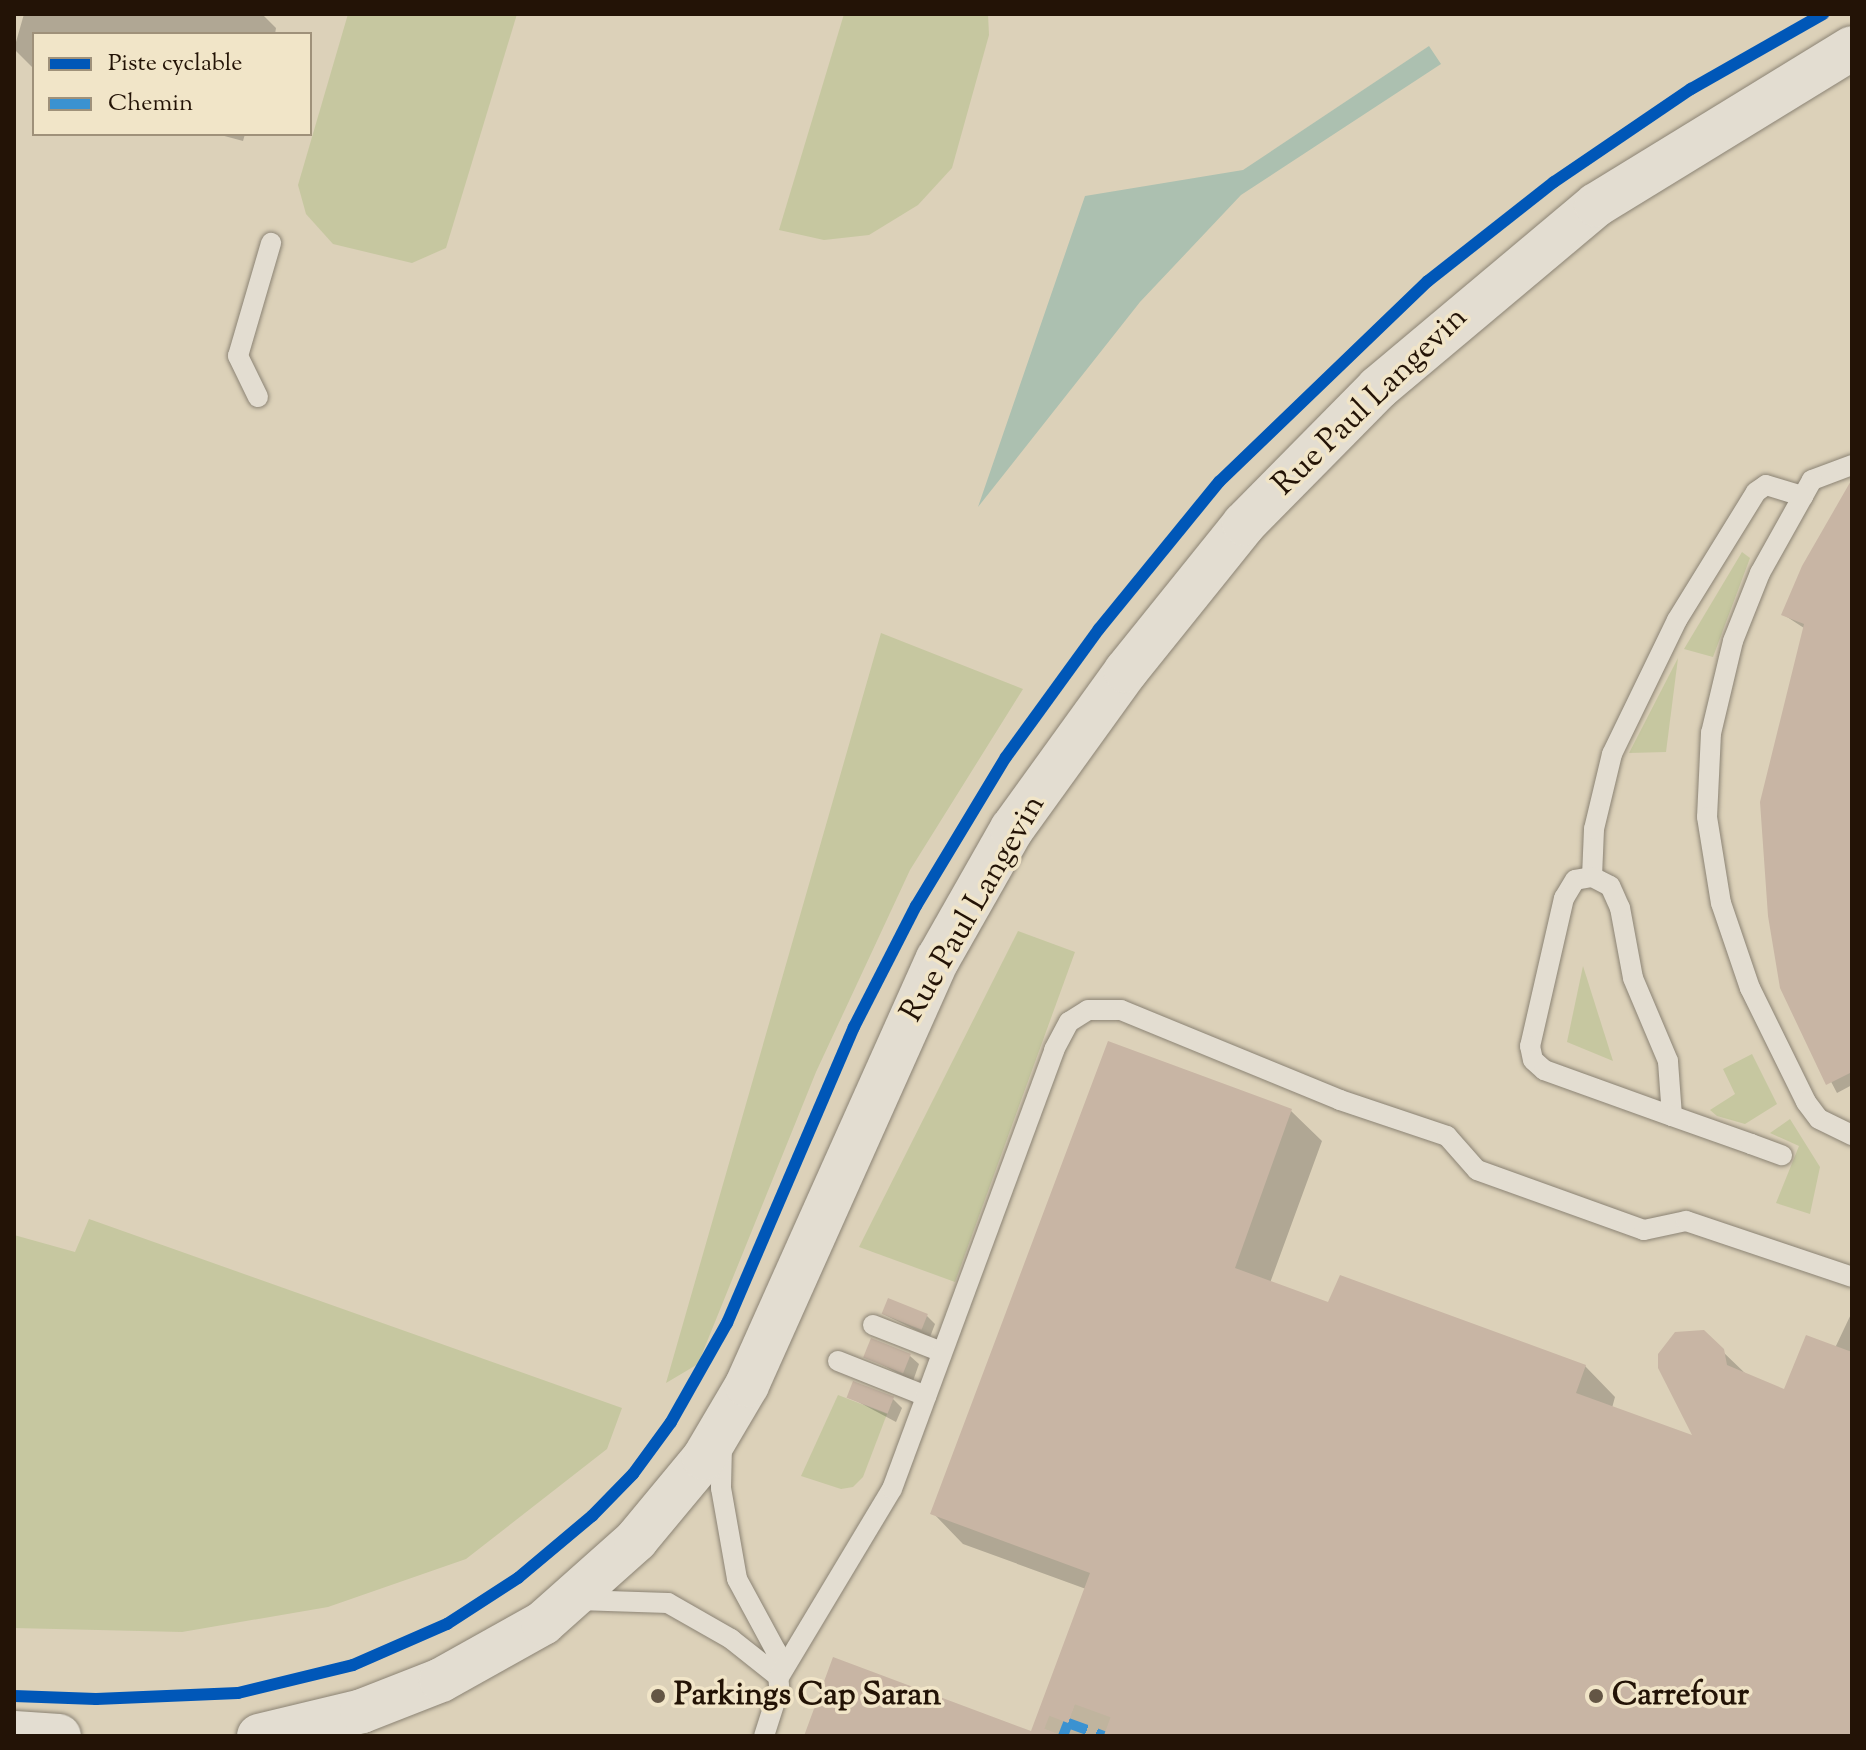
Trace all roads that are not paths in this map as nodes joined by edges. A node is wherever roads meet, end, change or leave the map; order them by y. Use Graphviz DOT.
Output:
graph roads {
  1 [pos="1852,48"];
  2 [pos="271,243"];
  3 [pos="258,397"];
  4 [pos="1852,465"];
  5 [pos="1803,496"];
  6 [pos="1592,877"];
  7 [pos="1672,1116"];
  8 [pos="1852,1135"];
  9 [pos="1782,1155"];
  10 [pos="1852,1277"];
  11 [pos="873,1325"];
  12 [pos="942,1352"];
  13 [pos="838,1361"];
  14 [pos="926,1396"];
  15 [pos="723,1425"];
  16 [pos="570,1600"];
  17 [pos="779,1677"];
  18 [pos="14,1733"];
  19 [pos="59,1736"];
  20 [pos="259,1736"];
  21 [pos="764,1736"];
  1 -- 15 [label="main road, Rue Paul Langevin"];
  2 -- 3 [label="lane"];
  4 -- 5 [label="lane"];
  5 -- 6 [label="lane"];
  5 -- 8 [label="lane"];
  6 -- 7 [label="lane"];
  6 -- 7 [label="lane"];
  7 -- 9 [label="lane"];
  10 -- 12 [label="lane"];
  11 -- 12 [label="lane"];
  12 -- 14 [label="lane"];
  13 -- 14 [label="lane"];
  14 -- 17 [label="lane"];
  15 -- 16 [label="main road, Rue Paul Langevin"];
  15 -- 17 [label="lane"];
  16 -- 17 [label="lane"];
  16 -- 20 [label="main road, Rue Paul Langevin"];
  17 -- 21 [label="lane"];
  18 -- 19 [label="main road"];
}
